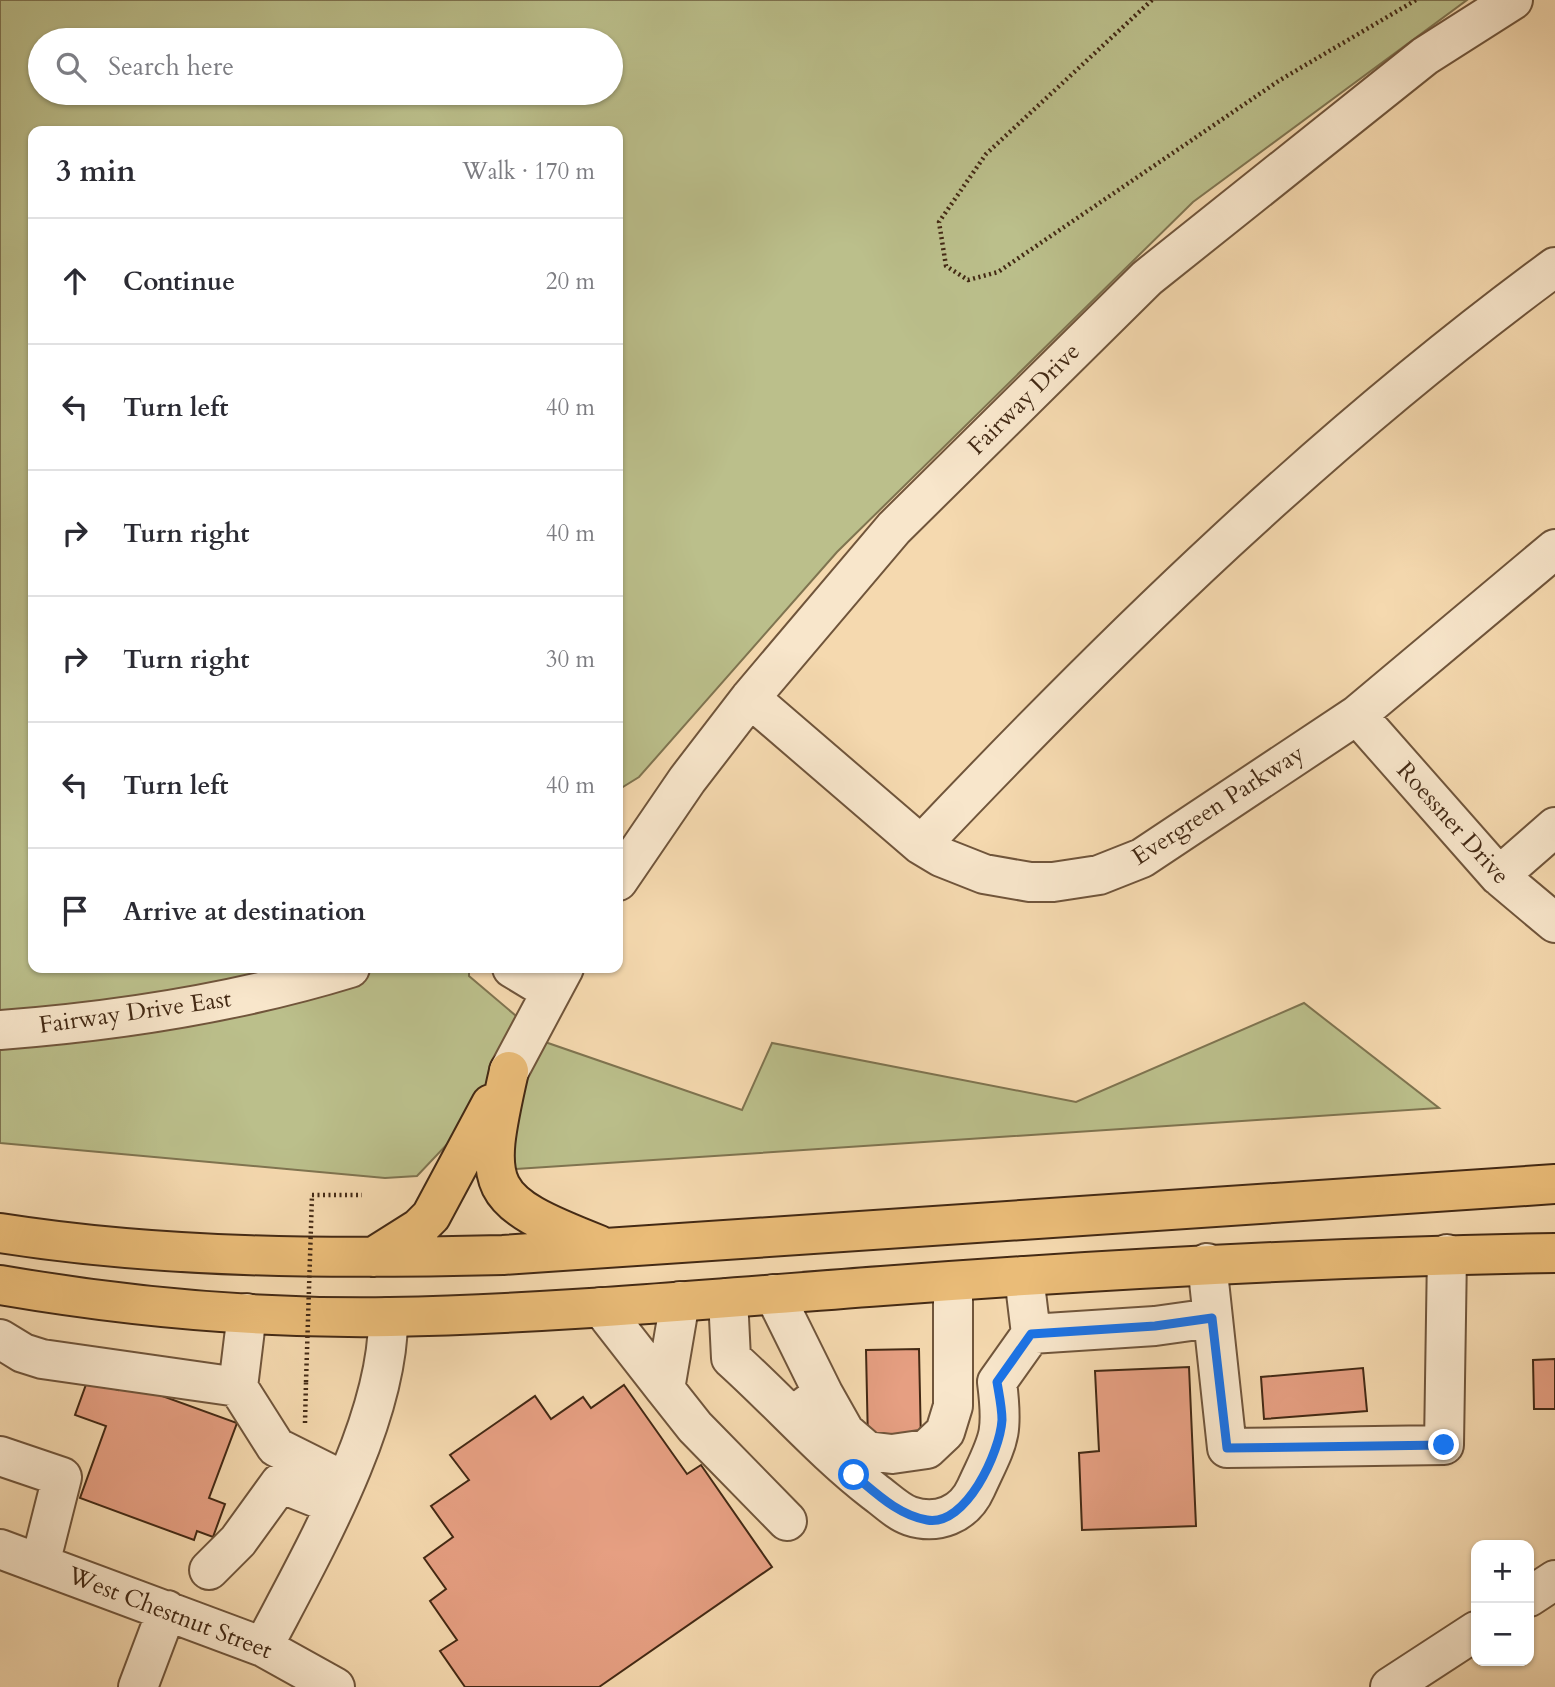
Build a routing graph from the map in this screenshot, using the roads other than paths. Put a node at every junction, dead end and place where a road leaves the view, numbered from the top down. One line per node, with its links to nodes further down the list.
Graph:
1 (1513, 0): 4 (street, Fairway Drive)
2 (1555, 267): 9 (street)
3 (1555, 549): 5 (street, Evergreen Parkway)
4 (750, 698): 6 (street, Fairway Drive); 9 (street, Evergreen Parkway)
5 (1357, 715): 9 (street, Evergreen Parkway); 11 (street, Roessner Drive)
6 (687, 780): 8 (street); 10 (street, Fairway Drive)
7 (1555, 827): 11 (street)
8 (623, 834)
9 (921, 845)
10 (623, 874)
11 (1499, 876): 12 (street, Roessner Drive)
12 (1555, 923)
13 (329, 973): 16 (street, Fairway Drive East)
14 (532, 973): 15 (street)
15 (557, 979): 17 (street)
16 (0, 1030)
17 (509, 1072): 20 (highway); 23 (highway)
18 (1555, 1184): 20 (highway)
19 (0, 1233): 23 (highway)
20 (611, 1249): 23 (highway)
21 (1555, 1253): 22 (highway)
22 (1447, 1254): 24 (highway); 34 (street)
23 (373, 1256)
24 (1207, 1263): 25 (highway); 34 (street)
25 (1024, 1276): 26 (highway); 35 (street)
26 (953, 1281): 28 (highway); 39 (street)
27 (0, 1285): 32 (highway)
28 (774, 1294): 29 (highway); 39 (street)
29 (728, 1298): 30 (highway); 40 (street)
30 (680, 1301): 31 (highway); 38 (street)
31 (601, 1307): 33 (highway); 38 (street)
32 (247, 1313): 33 (highway); 37 (street)
33 (388, 1317): 42 (street)
34 (1212, 1318): 35 (street)
35 (1031, 1334): 40 (street)
36 (0, 1339): 37 (street)
37 (239, 1387): 42 (street)
38 (665, 1389): 43 (street)
39 (823, 1393): 40 (street)
40 (792, 1417)
41 (0, 1456): 45 (street)
42 (339, 1493): 46 (street); 51 (street)
43 (787, 1521)
44 (0, 1549): 45 (street, West Chestnut Street)
45 (40, 1564): 49 (street, West Chestnut Street)
46 (209, 1570)
47 (1555, 1580): 48 (street)
48 (1534, 1594)
49 (167, 1610): 51 (street, West Chestnut Street); 53 (street)
50 (1471, 1634): 54 (street)
51 (263, 1647): 52 (street, West Chestnut Street)
52 (331, 1686)
53 (138, 1687)
54 (1390, 1687)

